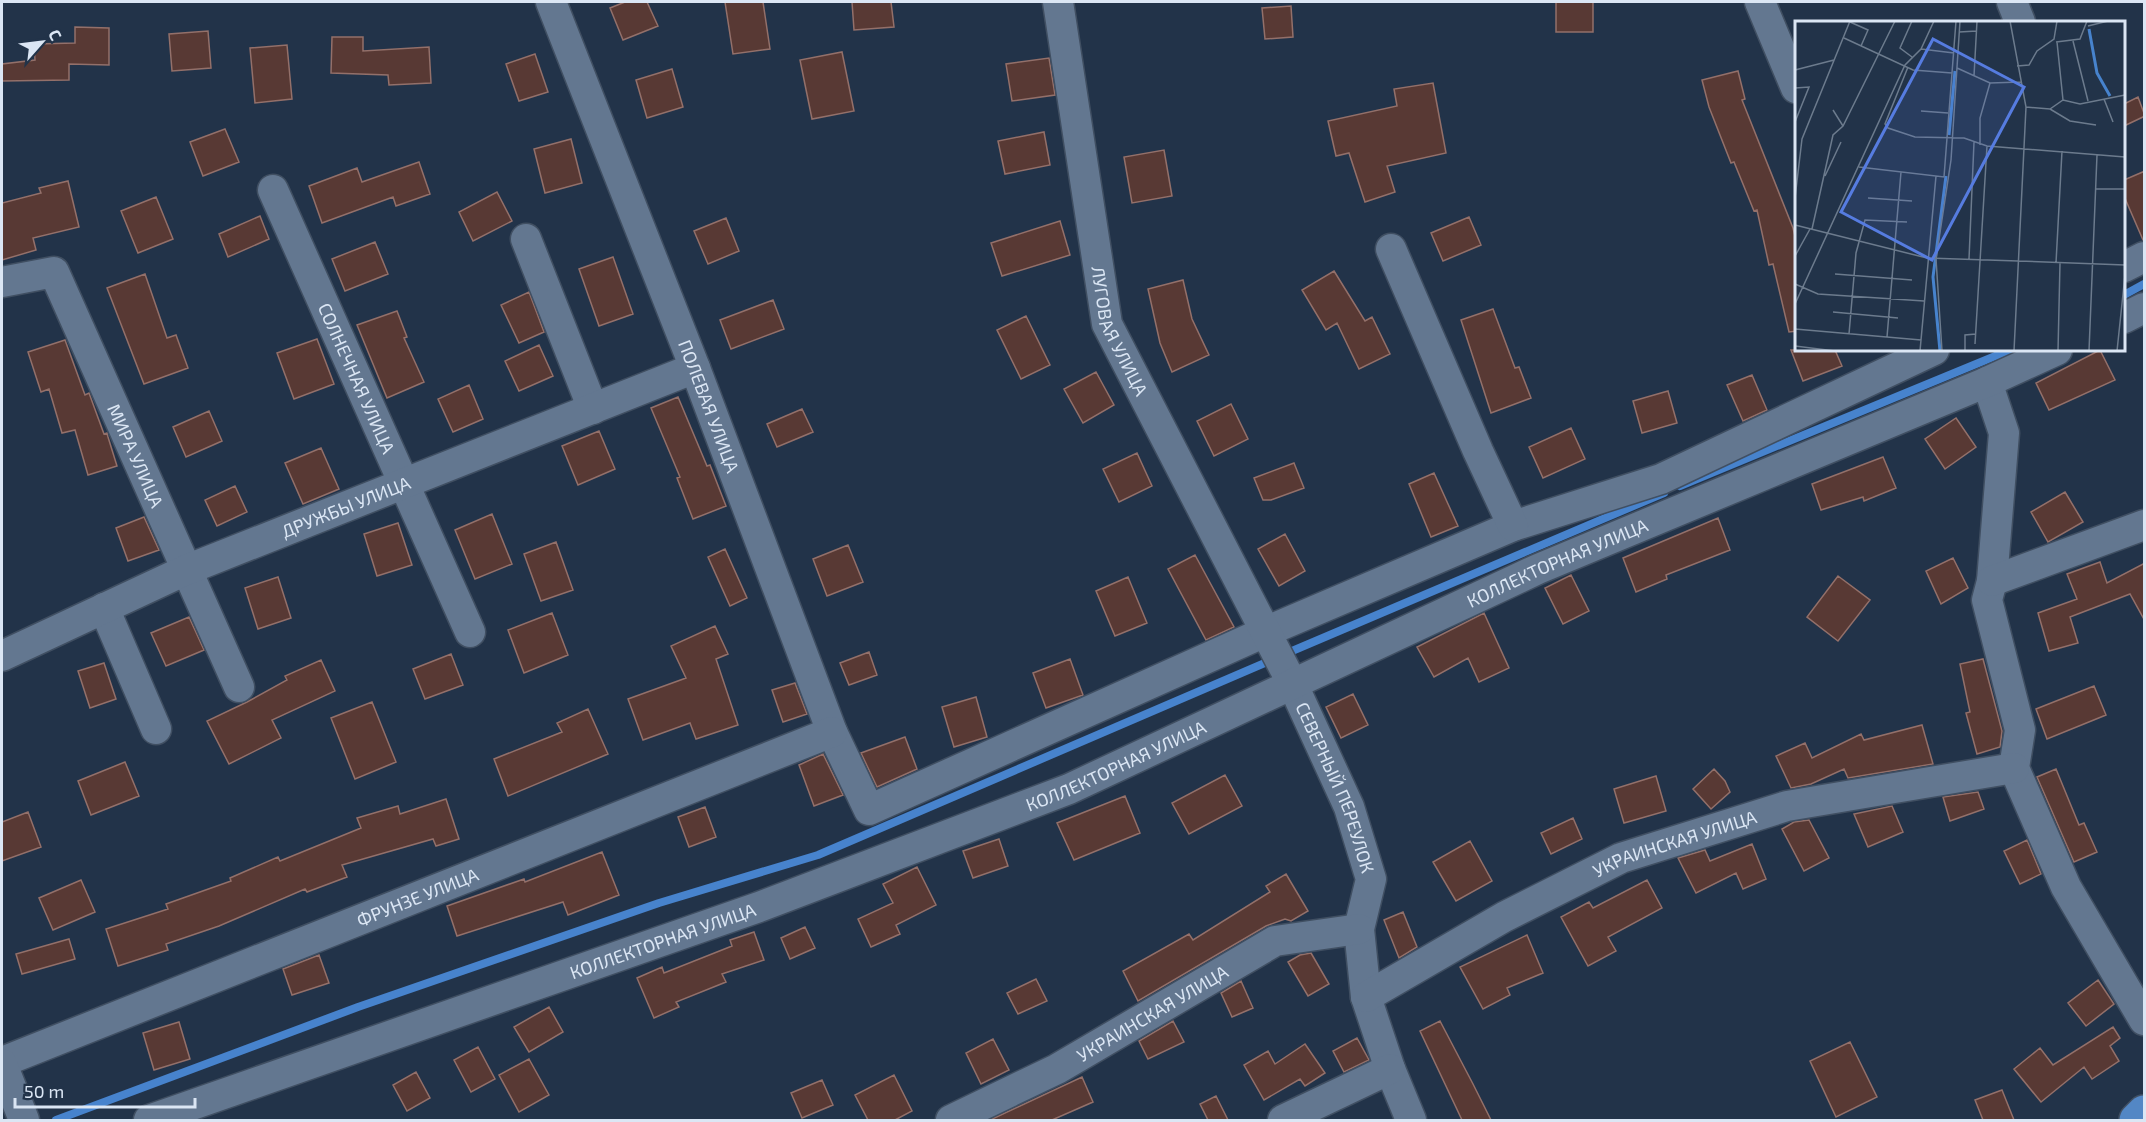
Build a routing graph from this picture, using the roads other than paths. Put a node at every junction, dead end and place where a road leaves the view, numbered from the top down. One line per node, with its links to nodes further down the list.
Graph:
1 (551, 2): 17 (street, ПОЛЕВАЯ УЛИЦА)
2 (1058, 2): 27 (street, ЛУГОВАЯ УЛИЦА)
3 (1760, 2): 6 (street)
4 (2012, 2): 5 (street)
5 (2020, 21)
6 (1795, 83)
7 (273, 190): 20 (street, СОЛНЕЧНАЯ УЛИЦА)
8 (526, 239): 19 (street)
9 (1391, 249): 22 (street)
10 (2145, 257): 11 (street)
11 (2125, 267)
12 (2, 282): 23 (street, МИРА УЛИЦА)
13 (2145, 308): 14 (street)
14 (2125, 318)
15 (2055, 351): 18 (street, КОЛЛЕКТОРНАЯ УЛИЦА)
16 (1918, 353): 22 (street)
17 (695, 368): 19 (street, ДРУЖБЫ УЛИЦА); 32 (street, ПОЛЕВАЯ УЛИЦА)
18 (1987, 382): 24 (street); 29 (street, КОЛЛЕКТОРНАЯ УЛИЦА)
19 (592, 409): 20 (street, ДРУЖБЫ УЛИЦА)
20 (406, 483): 23 (street, ДРУЖБЫ УЛИЦА); 26 (street, СОЛНЕЧНАЯ УЛИЦА)
21 (2145, 525): 24 (street)
22 (1513, 526): 27 (street)
23 (186, 570): 25 (street, ДРУЖБЫ УЛИЦА); 30 (street, МИРА УЛИЦА)
24 (1992, 582): 33 (street)
25 (104, 608): 28 (street, ДРУЖБЫ УЛИЦА); 31 (street)
26 (470, 632)
27 (1265, 632): 29 (street, СЕВЕРНЫЙ ПЕРЕУЛОК); 32 (street, ПОЛЕВАЯ УЛИЦА)
28 (2, 656)
29 (1293, 685): 34 (street, СЕВЕРНЫЙ ПЕРЕУЛОК); 41 (street, КОЛЛЕКТОРНАЯ УЛИЦА)
30 (239, 687)
31 (156, 729)
32 (832, 732): 37 (street, ФРУНЗЕ УЛИЦА)
33 (2014, 768): 35 (street, УКРАИНСКАЯ УЛИЦА); 36 (street)
34 (1359, 929): 35 (street, СЕВЕРНЫЙ ПЕРЕУЛОК); 42 (street, УКРАИНСКАЯ УЛИЦА)
35 (1366, 997): 38 (street, СЕВЕРНЫЙ ПЕРЕУЛОК)
36 (2145, 1020)
37 (2, 1063): 40 (street)
38 (1390, 1069): 43 (street); 44 (street, СЕВЕРНЫЙ ПЕРЕУЛОК)
39 (2145, 1112): 45 (main road)
40 (24, 1120)
41 (149, 1120)
42 (951, 1120)
43 (1283, 1120)
44 (1411, 1120)
45 (2136, 1120)

